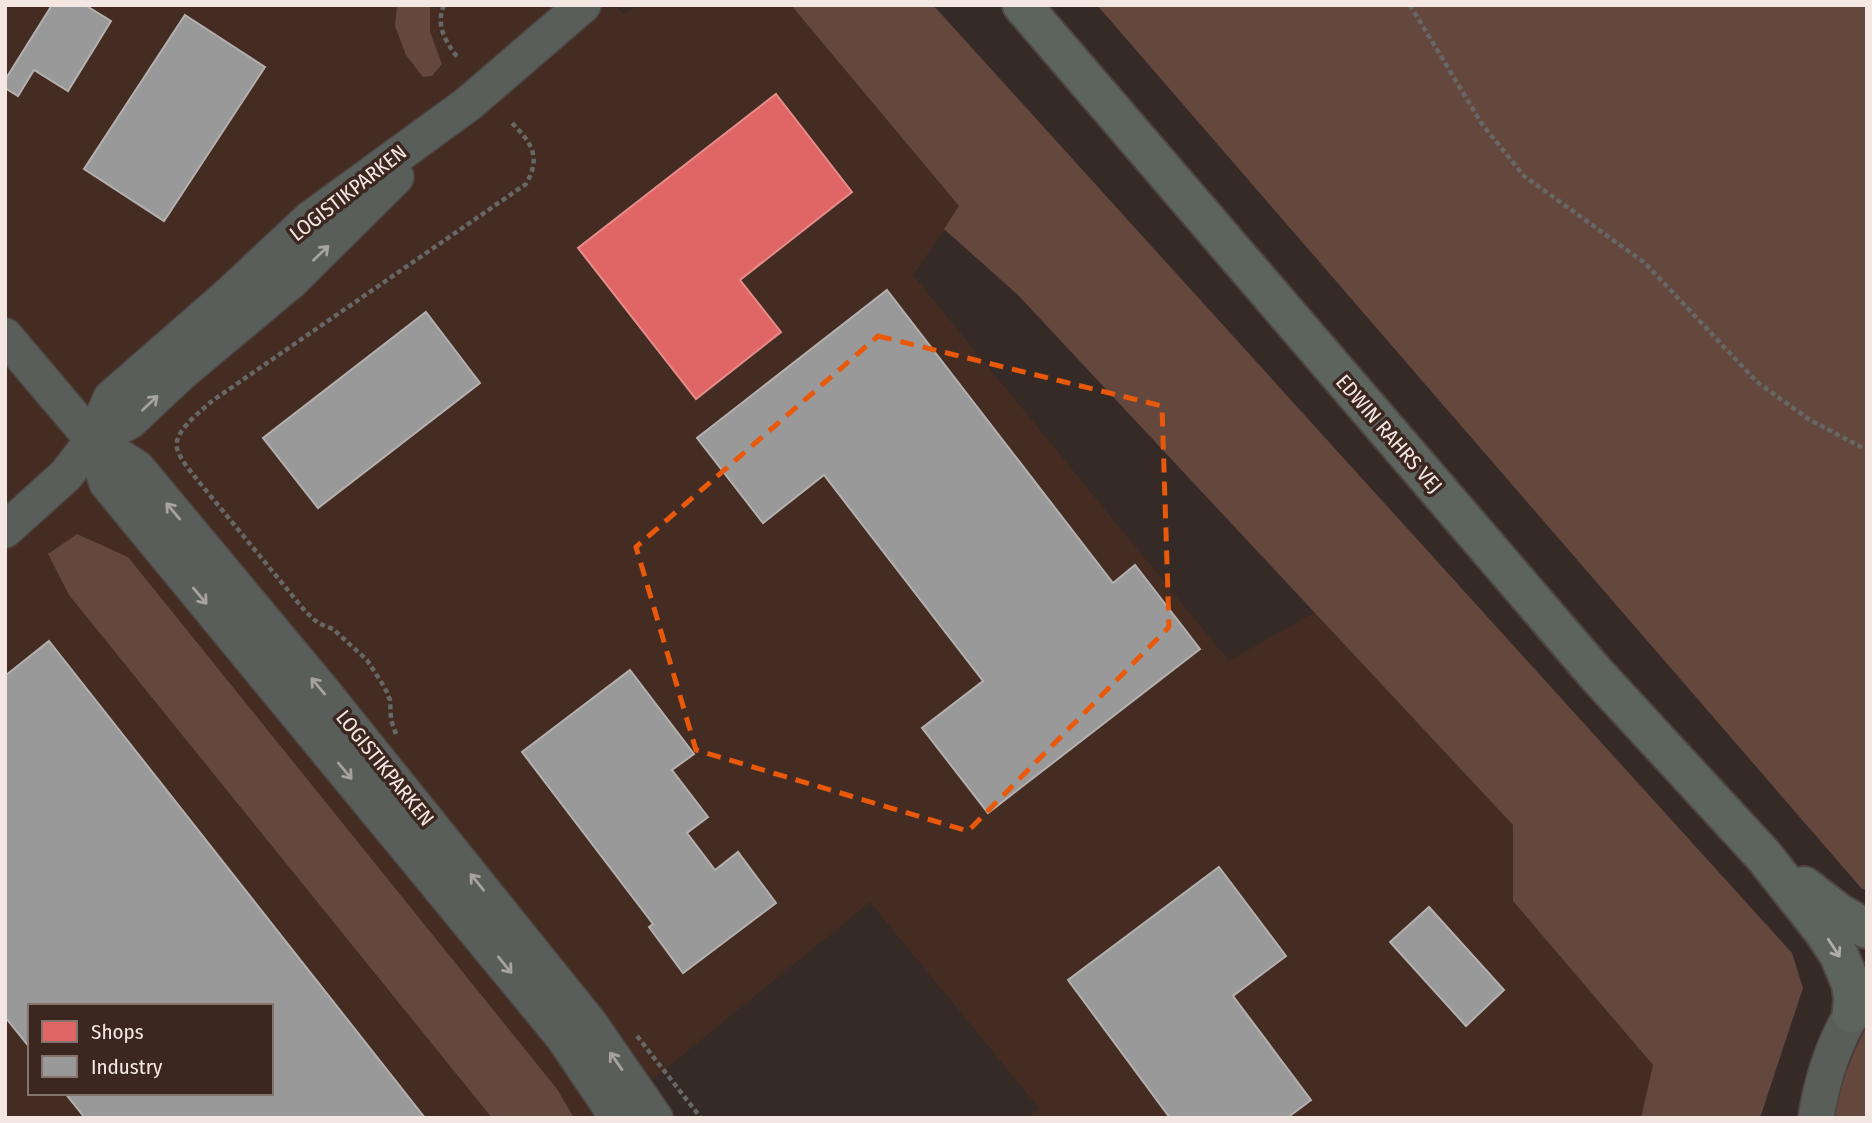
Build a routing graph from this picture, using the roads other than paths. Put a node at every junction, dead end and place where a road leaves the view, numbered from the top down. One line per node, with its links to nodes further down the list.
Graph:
1 (583, 5): 4 (street, LOGISTIKPARKEN)
2 (1022, 5): 6 (highway, EDWIN RAHRS VEJ)
3 (10, 353): 4 (street, LOGISTIKPARKEN)
4 (93, 440): 5 (street, LOGISTIKPARKEN); 9 (street, LOGISTIKPARKEN, one-way to 9); 10 (street, LOGISTIKPARKEN, one-way to 4)
5 (5, 530)
6 (1763, 855): 7 (highway); 8 (highway, one-way to 8)
7 (1867, 929)
8 (1859, 1002): 11 (street)
9 (618, 1118)
10 (654, 1118)
11 (1816, 1118)

